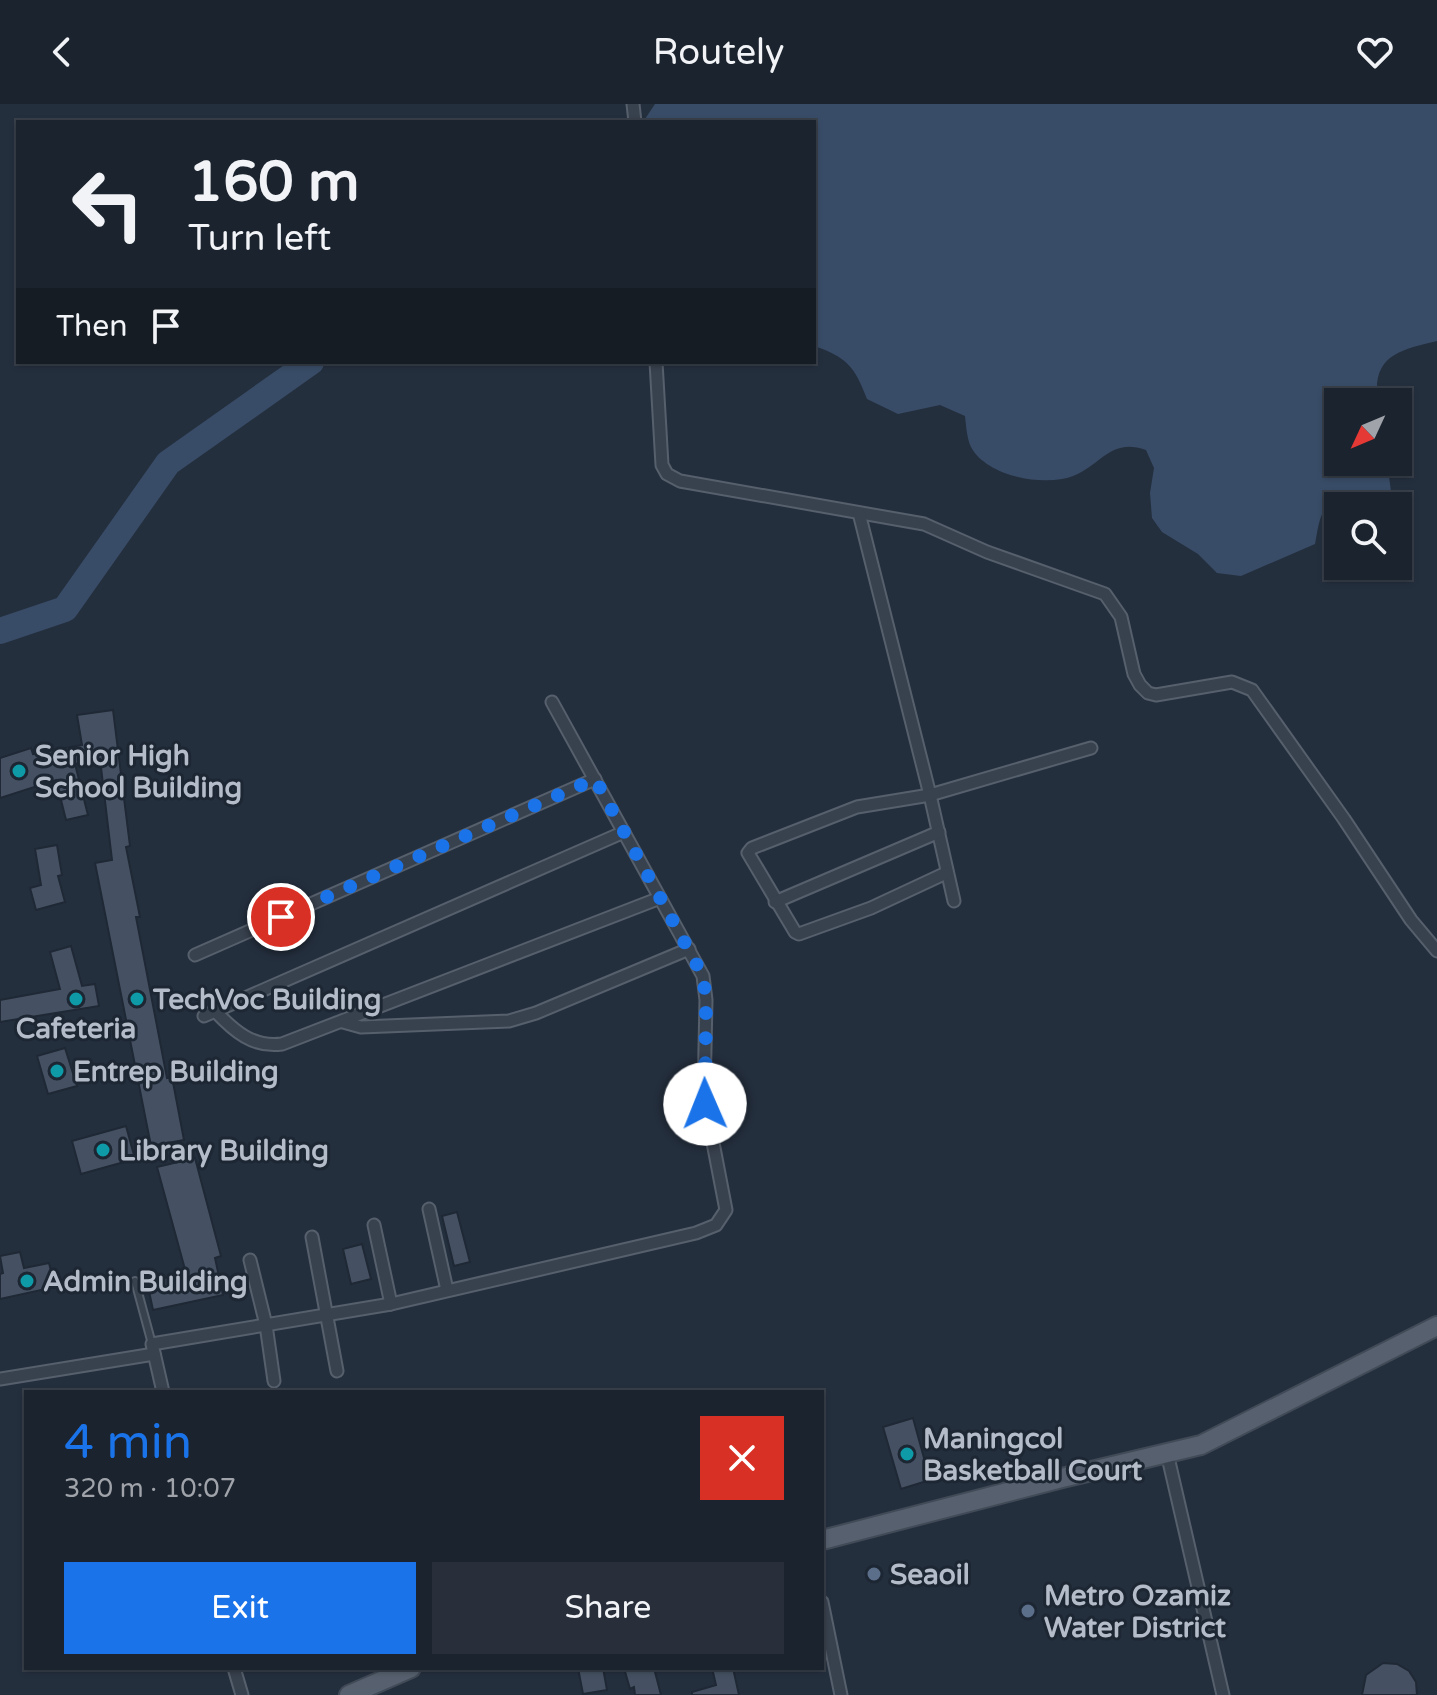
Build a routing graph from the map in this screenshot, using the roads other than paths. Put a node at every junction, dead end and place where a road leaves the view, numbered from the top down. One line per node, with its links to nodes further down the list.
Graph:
1 (656, 364): 2 (street)
2 (859, 513): 6 (street); 14 (street)
3 (552, 702): 5 (street)
4 (1091, 748): 6 (street)
5 (595, 779): 7 (street); 15 (street)
6 (930, 795): 8 (street); 12 (street)
7 (624, 832): 10 (street); 16 (street)
8 (939, 832): 9 (street); 12 (street)
9 (946, 873): 11 (street); 12 (street)
10 (660, 898): 13 (street); 16 (street)
11 (954, 901)
12 (775, 902)
13 (689, 949): 16 (street); 22 (street)
14 (1437, 951)
15 (195, 955)
16 (343, 1022)
17 (429, 1209): 22 (street)
18 (374, 1225): 23 (street)
19 (312, 1237): 24 (street)
20 (250, 1260): 25 (street)
21 (135, 1281): 27 (lane)
22 (447, 1290): 23 (street)
23 (391, 1304): 24 (street)
24 (326, 1316): 25 (street); 28 (street)
25 (266, 1325): 27 (street); 30 (street)
26 (1437, 1326): 32 (main road)
27 (153, 1349): 29 (street); 31 (street)
28 (337, 1371)
29 (0, 1379)
30 (274, 1381)
31 (163, 1390)
32 (1167, 1453): 33 (main road); 40 (street)
33 (824, 1539)
34 (824, 1612): 39 (street)
35 (235, 1670): 37 (street)
36 (406, 1670): 38 (main road)
37 (242, 1695)
38 (349, 1695)
39 (841, 1695)
40 (1223, 1695)

